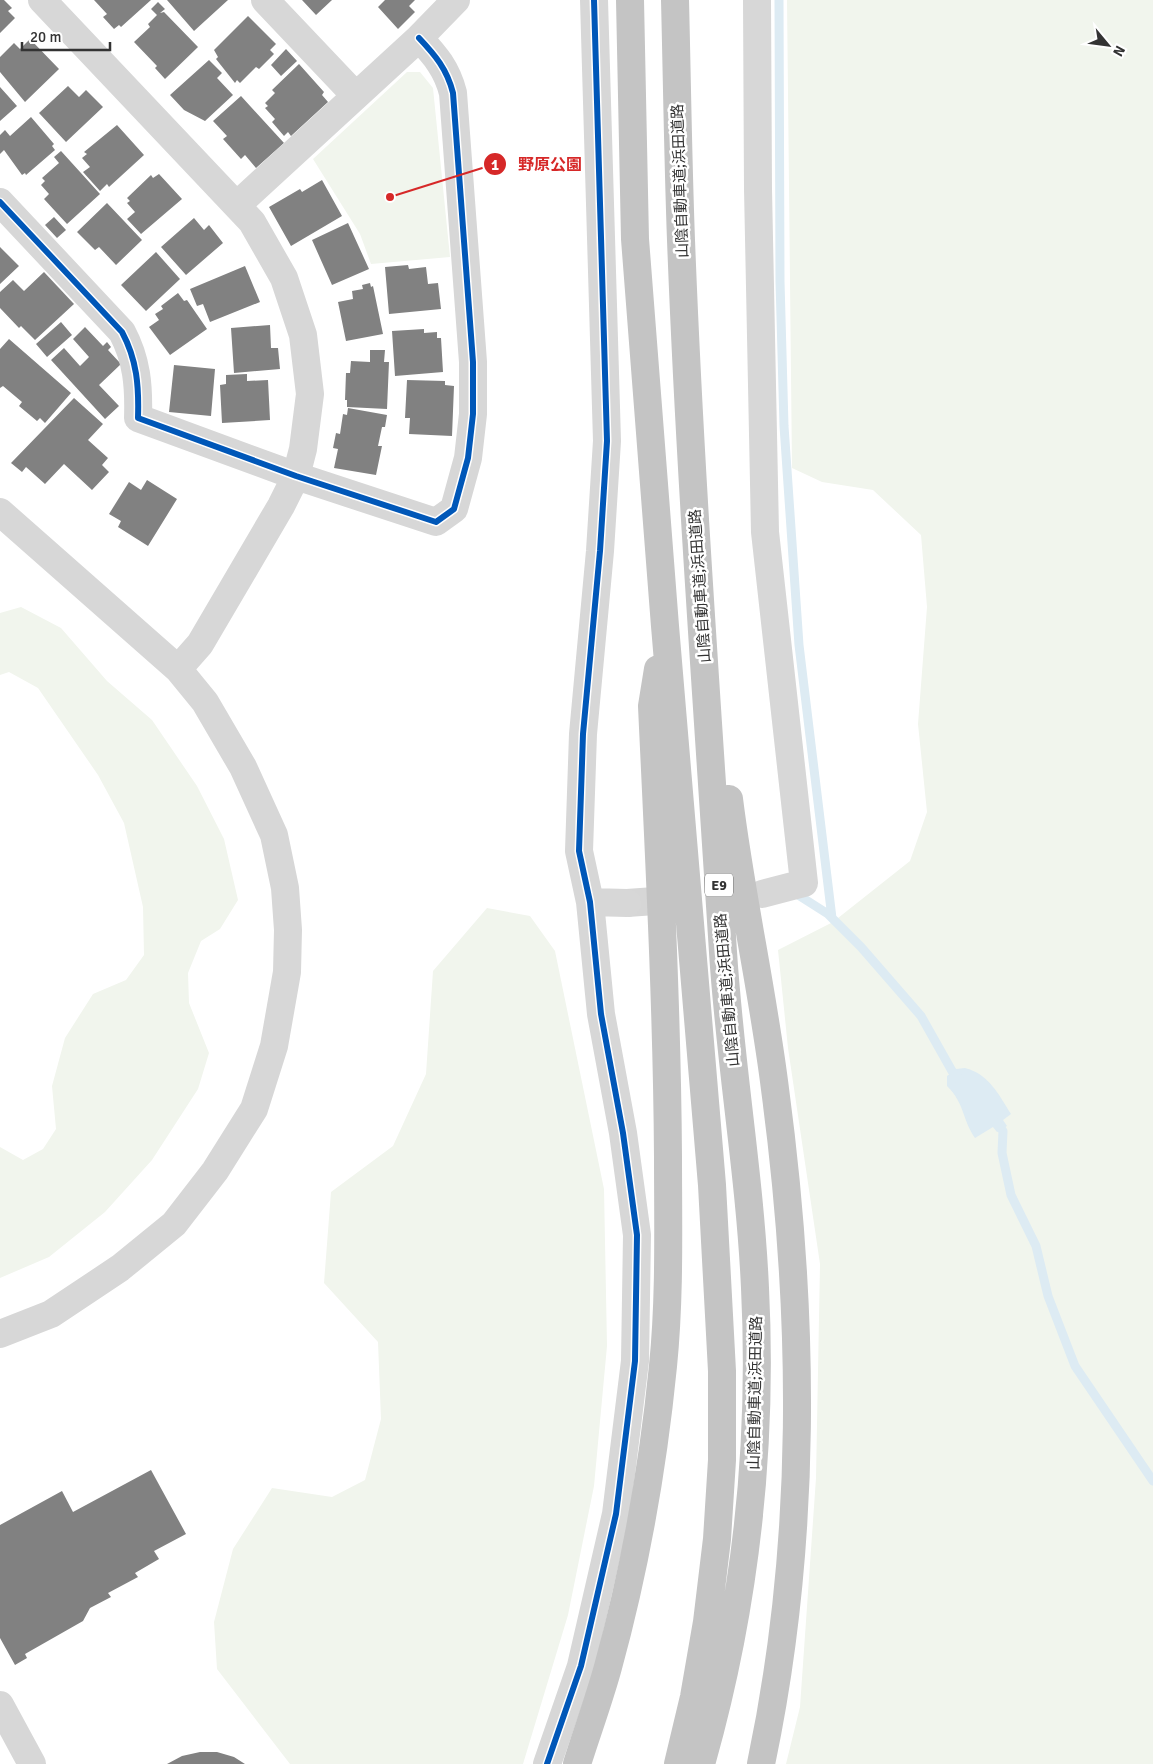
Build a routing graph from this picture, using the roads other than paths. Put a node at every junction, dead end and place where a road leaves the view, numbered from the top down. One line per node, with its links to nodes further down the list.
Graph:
1 (42, 0): 11 (street)
2 (265, 0): 9 (street)
3 (456, 0): 8 (street)
4 (594, 0): 18 (street)
5 (630, 0): 15 (highway, E9)
6 (675, 0): 13 (highway, 山陰自動車道;浜田道路 / E9)
7 (757, 0): 17 (street)
8 (419, 38): 9 (street); 12 (street)
9 (355, 95): 11 (street)
10 (0, 202): 12 (street)
11 (237, 205): 12 (street)
12 (296, 476): 16 (street)
13 (694, 498): 26 (highway, 山陰自動車道;浜田道路 / E9); 27 (highway)
14 (0, 512): 16 (street)
15 (665, 626): 24 (highway); 25 (highway, E9)
16 (178, 669): 20 (street)
17 (762, 894)
18 (590, 902): 19 (street); 23 (street)
19 (627, 903)
20 (0, 1334)
21 (0, 1705): 22 (street)
22 (32, 1764)
23 (547, 1764)
24 (577, 1764)
25 (678, 1764)
26 (701, 1764)
27 (761, 1764)

